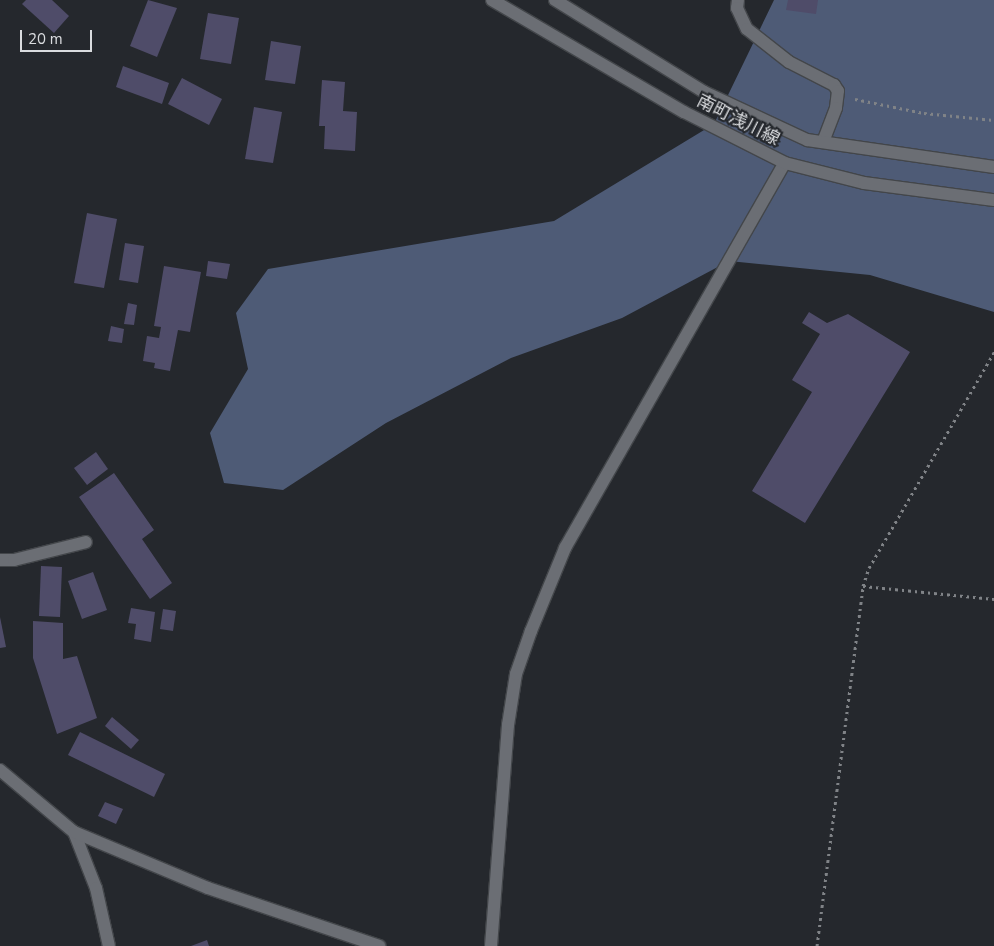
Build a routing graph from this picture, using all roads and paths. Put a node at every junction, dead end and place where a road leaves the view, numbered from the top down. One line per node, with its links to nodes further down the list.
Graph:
1 (492, 0): 7 (street, 南町浅川線)
2 (555, 0): 6 (street, 南町浅川線)
3 (738, 0): 4 (street)
4 (840, 96): 5 (path); 6 (street)
5 (994, 120)
6 (823, 142): 8 (street, 南町浅川線)
7 (785, 163): 9 (street, 南町浅川線); 19 (street)
8 (994, 167)
9 (994, 200)
10 (994, 352): 13 (path)
11 (86, 542): 12 (street)
12 (0, 560)
13 (863, 586): 14 (path); 20 (path)
14 (994, 599)
15 (0, 770): 16 (street)
16 (74, 832): 17 (street); 18 (street)
17 (109, 946)
18 (378, 946)
19 (492, 946)
20 (817, 946)

